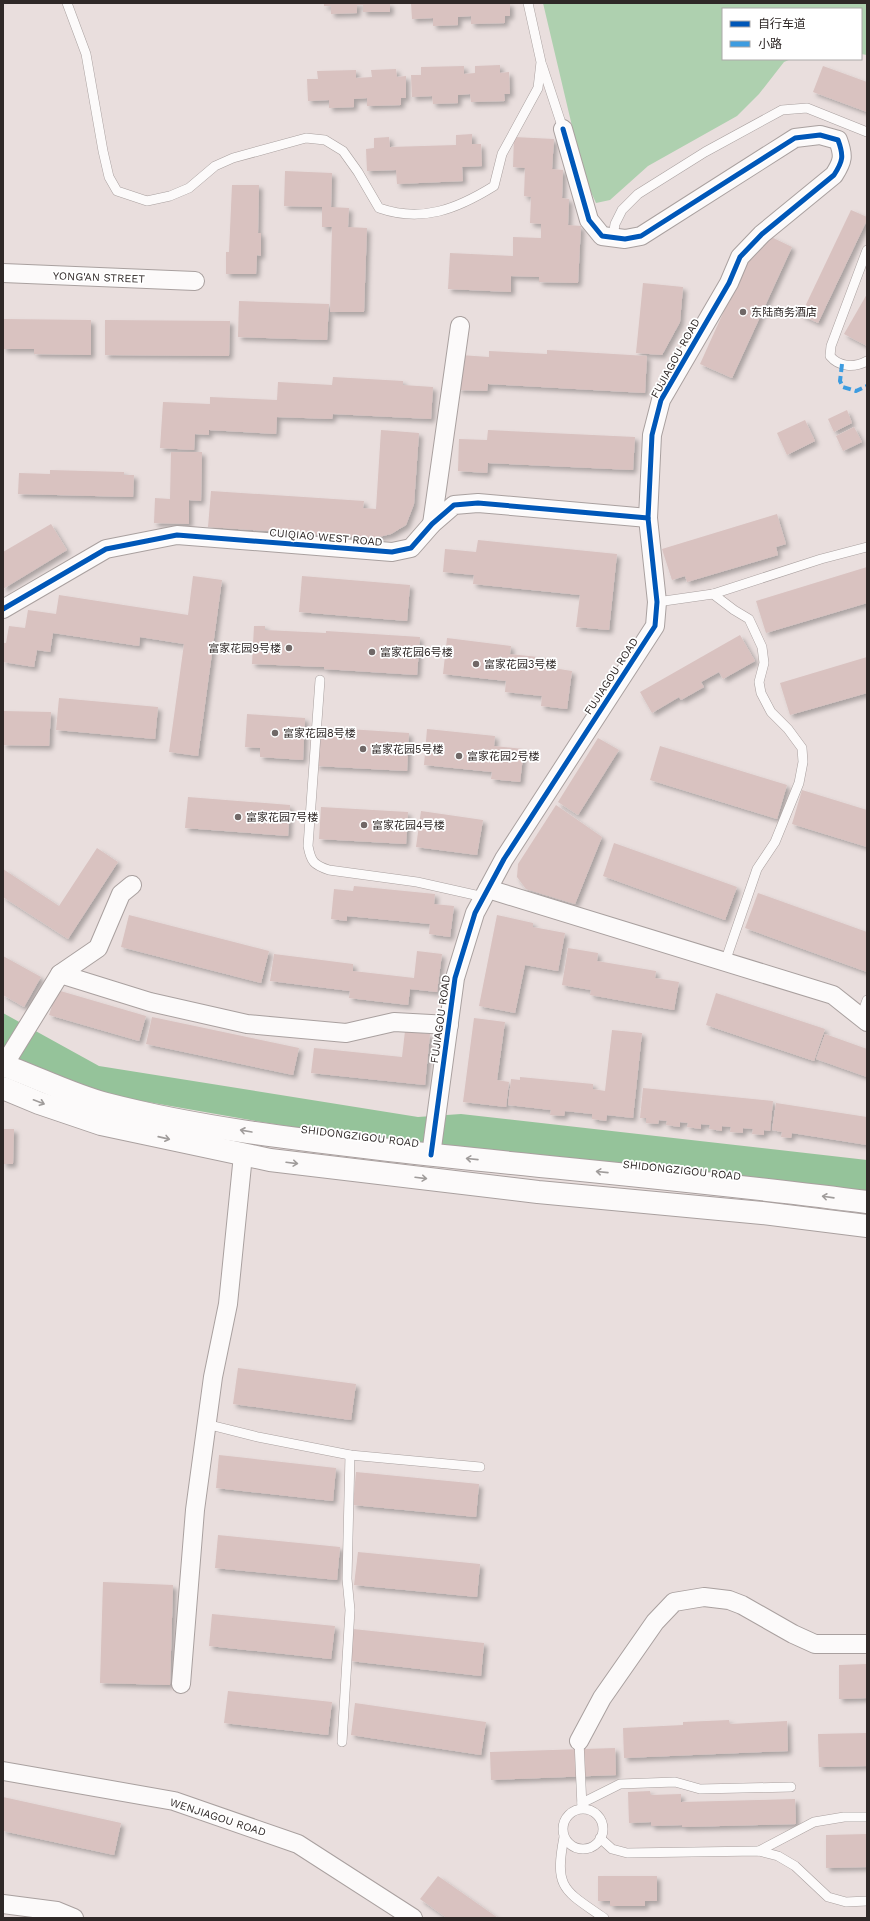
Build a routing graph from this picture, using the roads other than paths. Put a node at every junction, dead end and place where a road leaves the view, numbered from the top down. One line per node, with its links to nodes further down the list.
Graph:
1 (68, 3): 3 (lane)
2 (528, 3): 3 (lane)
3 (541, 62): 4 (lane)
4 (563, 129): 6 (street, FUJIAGOU ROAD)
5 (867, 132): 6 (lane)
6 (613, 237): 12 (street, FUJIAGOU ROAD)
7 (867, 250): 11 (lane)
8 (3, 273): 9 (street, YONG'AN STREET)
9 (195, 281)
10 (460, 326): 13 (street)
11 (867, 361)
12 (648, 518): 13 (street, CUIQIAO WEST ROAD); 16 (street, FUJIAGOU ROAD)
13 (432, 524): 17 (street, CUIQIAO WEST ROAD)
14 (867, 547): 15 (lane)
15 (713, 594): 16 (lane); 21 (lane)
16 (657, 602): 20 (street, FUJIAGOU ROAD)
17 (3, 610)
18 (320, 680): 20 (lane)
19 (132, 885): 22 (street)
20 (486, 893): 21 (street); 24 (street, FUJIAGOU ROAD)
21 (725, 962): 23 (street)
22 (60, 974): 24 (street); 25 (street)
23 (865, 1013)
24 (449, 1025): 27 (street, FUJIAGOU ROAD)
25 (5, 1063): 27 (main road, SHIDONGZIGOU ROAD, one-way to 25)
26 (3, 1088): 28 (main road, one-way to 28)
27 (432, 1152): 29 (main road, SHIDONGZIGOU ROAD, one-way to 27)
28 (243, 1155): 30 (main road, one-way to 30); 31 (street)
29 (867, 1202)
30 (867, 1226)
31 (206, 1424): 32 (lane); 35 (street)
32 (350, 1455): 33 (lane); 37 (lane)
33 (480, 1467)
34 (867, 1644): 36 (street)
35 (181, 1684)
36 (579, 1741): 40 (lane)
37 (342, 1742)
38 (3, 1771): 48 (street, WENJIAGOU ROAD)
39 (791, 1787): 40 (lane)
40 (582, 1806): 42 (lane); 43 (lane)
41 (867, 1817): 44 (lane)
42 (564, 1837): 43 (lane); 49 (lane)
43 (600, 1838): 44 (lane)
44 (759, 1851): 45 (lane)
45 (867, 1902)
46 (3, 1904): 47 (street)
47 (74, 1918)
48 (412, 1918)
49 (604, 1918)

